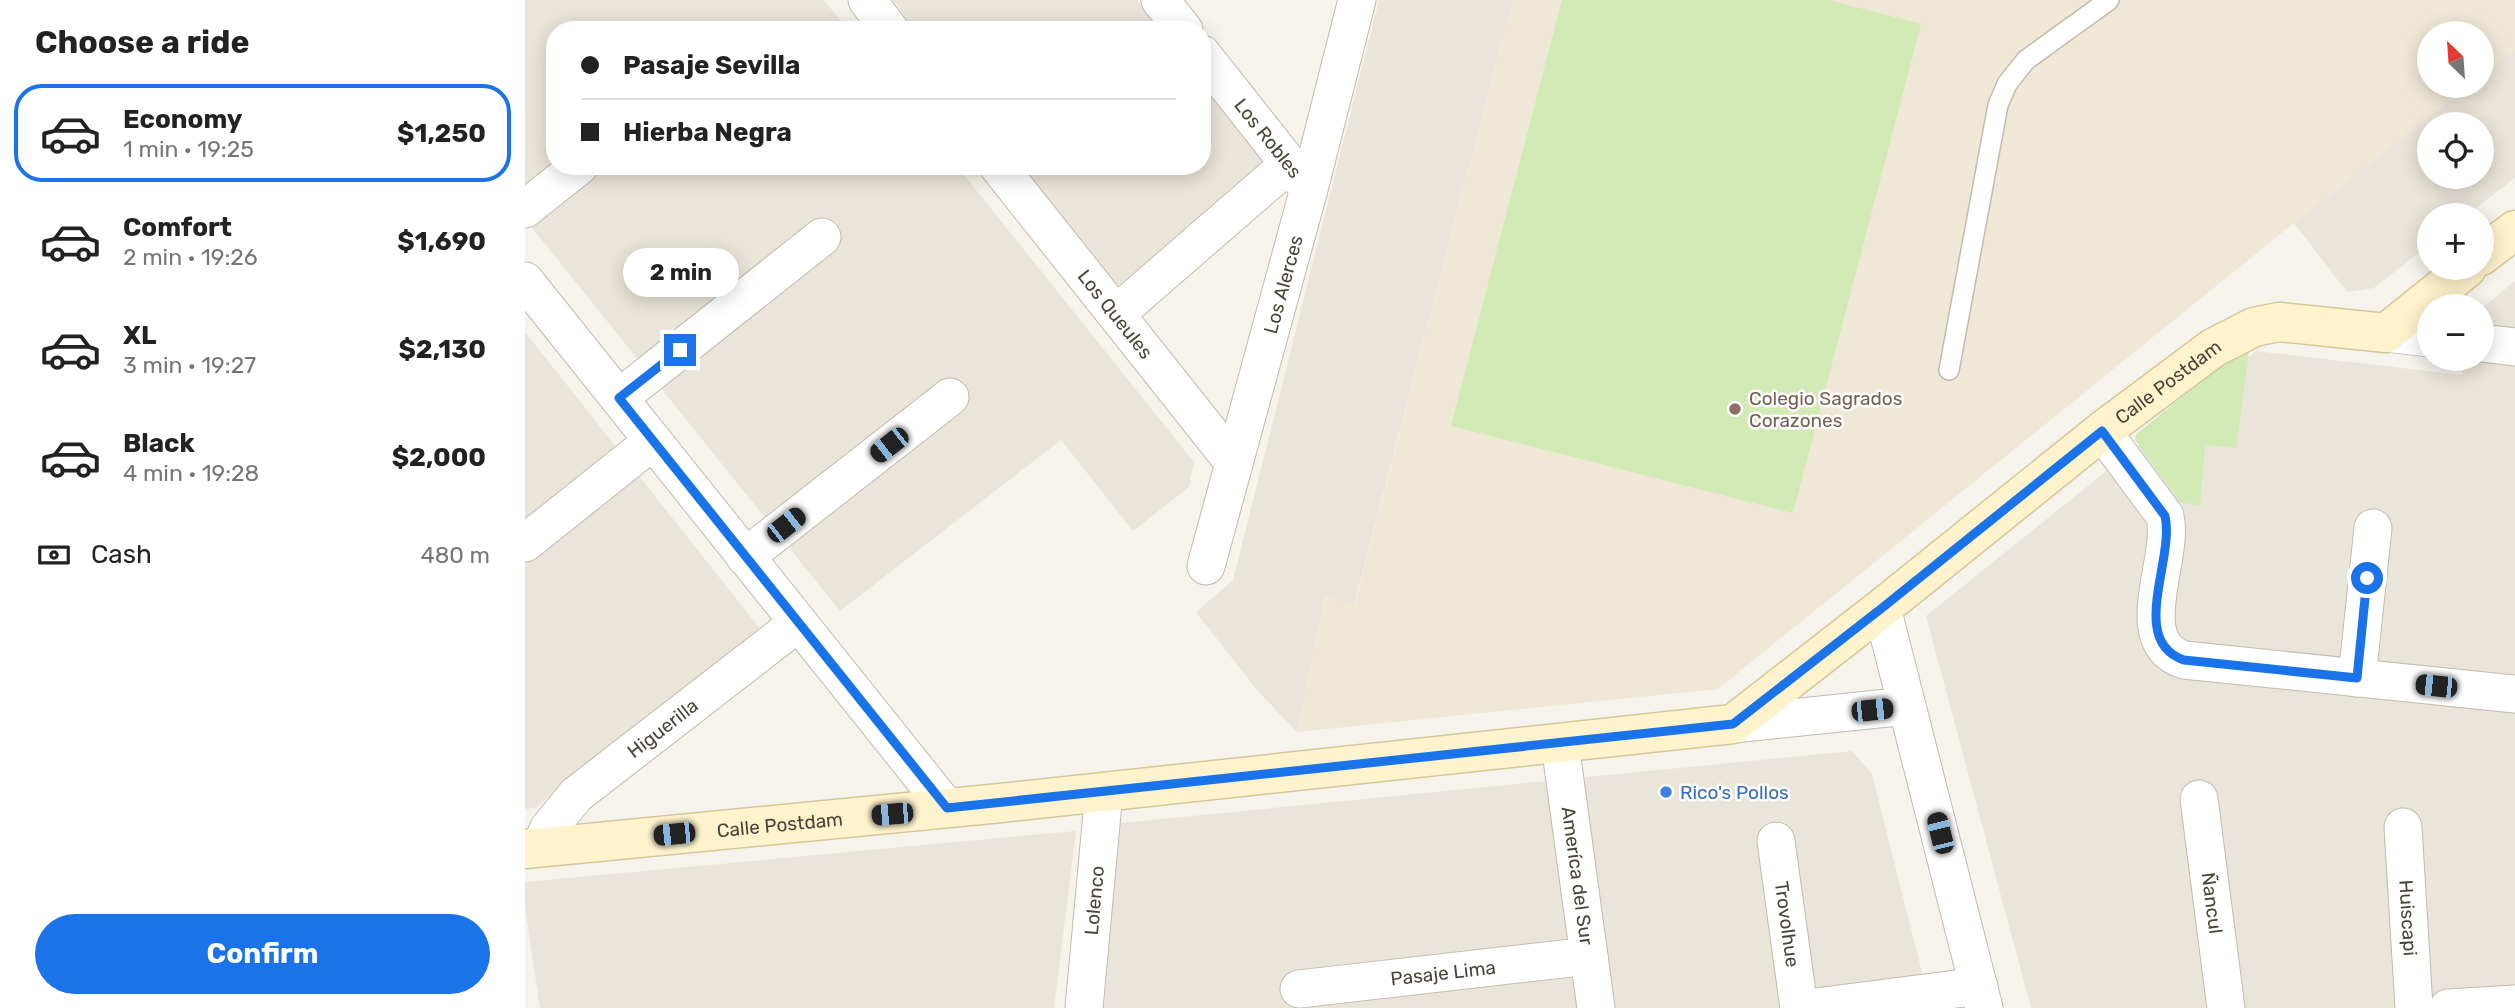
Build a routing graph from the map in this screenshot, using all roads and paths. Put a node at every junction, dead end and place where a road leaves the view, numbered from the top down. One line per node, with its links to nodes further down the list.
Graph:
1 (867, 0): 4 (street)
2 (1357, 0): 8 (street, Los Alerces)
3 (2109, 0): 20 (lane)
4 (883, 21)
5 (1211, 65): 8 (street, Los Robles)
6 (568, 175): 9 (street)
7 (1005, 175): 15 (street, Los Queules)
8 (1299, 177): 15 (street); 25 (street, Los Alerces)
9 (525, 209)
10 (2515, 230): 12 (street)
11 (822, 237): 22 (street)
12 (2494, 246)
13 (2452, 280): 16 (street)
14 (525, 281): 22 (street)
15 (1116, 314): 25 (street, Los Queules)
16 (2386, 333): 17 (street); 23 (street, Calle Postdam)
17 (2417, 337)
18 (2494, 345): 19 (street)
19 (2515, 347)
20 (1949, 370)
21 (950, 397): 28 (street)
22 (619, 398): 24 (street)
23 (2102, 431): 30 (street, Calle Postdam); 32 (street)
24 (653, 441): 27 (street); 28 (street)
25 (1234, 463): 29 (street, Los Alerces)
26 (2372, 528): 32 (street)
27 (525, 543)
28 (745, 557): 31 (street)
29 (1206, 566)
30 (1882, 608): 34 (street); 35 (street, Calle Postdam)
31 (798, 623): 39 (street); 42 (street, Higuerilla)
32 (2357, 678): 33 (street)
33 (2515, 694)
34 (1907, 706): 35 (street); 45 (street)
35 (1733, 724): 36 (street, Calle Postdam)
36 (1560, 744): 37 (street, Calle Postdam); 43 (street, Ameríca del Sur)
37 (1104, 792): 39 (street, Calle Postdam); 47 (street, Lolenco)
38 (2199, 799): 51 (street, Ñancul)
39 (947, 808): 42 (street, Calle Postdam)
40 (2403, 827): 52 (street, Huiscapi)
41 (1776, 841): 49 (street, Trovolhue)
42 (533, 848)
43 (1589, 956): 44 (street, Pasaje Lima); 48 (street, Ameríca del Sur)
44 (1299, 989)
45 (1982, 997): 50 (street)
46 (2515, 1004): 53 (street)
47 (1084, 1008)
48 (1596, 1008)
49 (1799, 1008)
50 (1808, 1008)
51 (2225, 1008)
52 (2414, 1008)
53 (2448, 1008)

